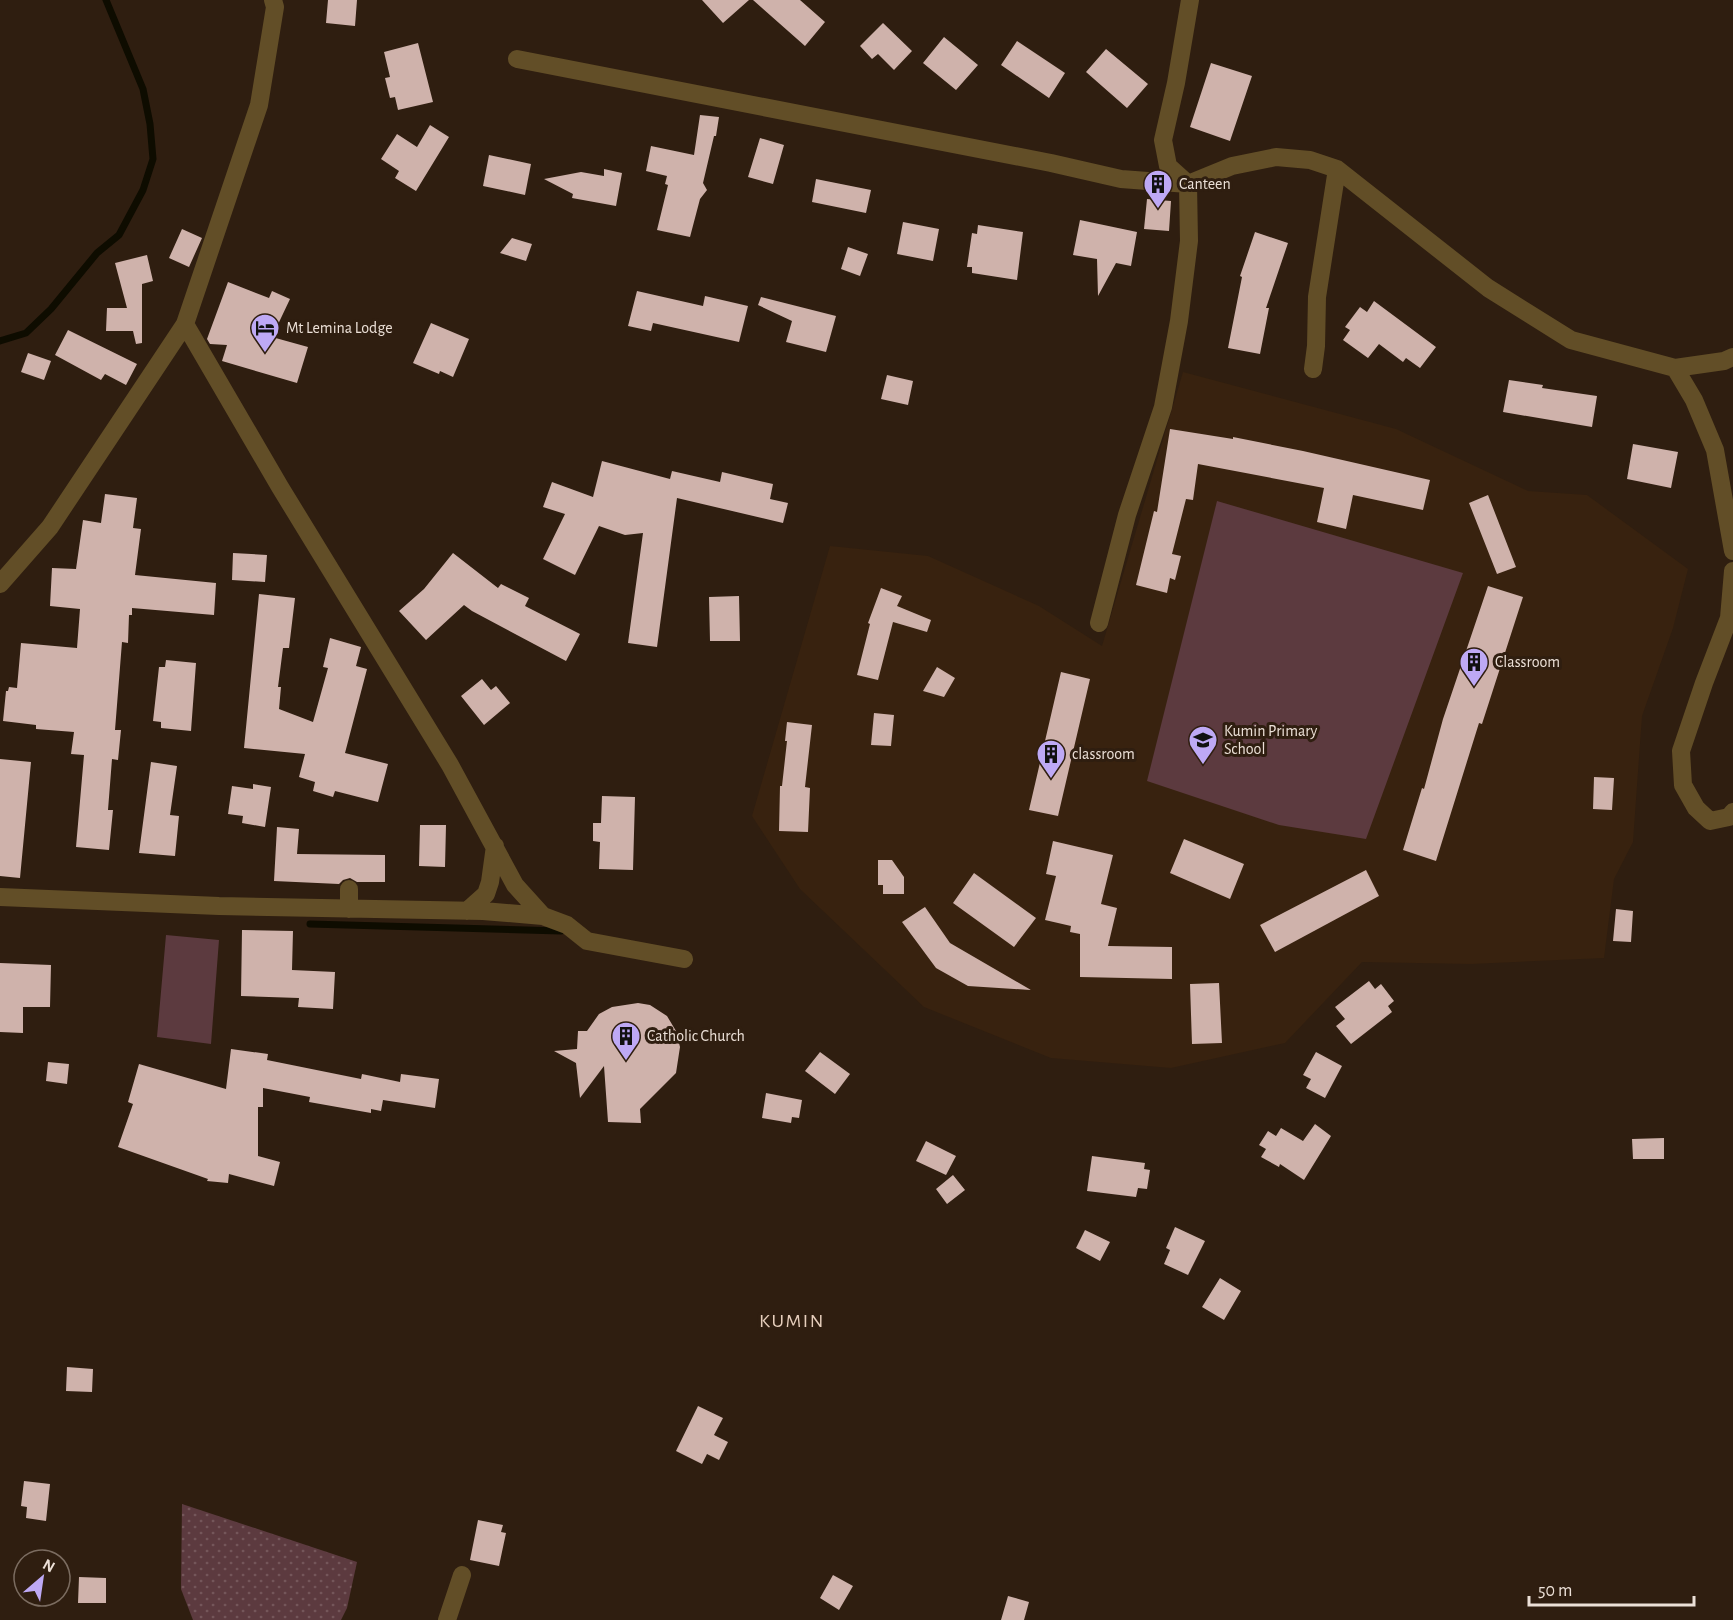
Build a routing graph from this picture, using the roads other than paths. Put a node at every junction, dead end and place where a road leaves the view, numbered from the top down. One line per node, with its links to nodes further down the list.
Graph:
1 (273, 0): 6 (street)
2 (1190, 0): 5 (street)
3 (517, 60): 5 (street)
4 (1337, 169): 5 (street); 8 (street); 9 (street)
5 (1188, 184): 14 (street)
6 (185, 324): 13 (street); 16 (street)
7 (1733, 357): 8 (street)
8 (1675, 368): 10 (street)
9 (1313, 369)
10 (1727, 486): 11 (street)
11 (1733, 551)
12 (1733, 571): 15 (street)
13 (0, 584)
14 (1099, 623)
15 (1733, 812)
16 (495, 846): 20 (street); 21 (street)
17 (349, 889): 19 (street)
18 (0, 897): 19 (street)
19 (349, 909): 20 (street)
20 (467, 911): 21 (street)
21 (543, 915): 22 (street)
22 (684, 959)
23 (462, 1575): 24 (street)
24 (447, 1620)

